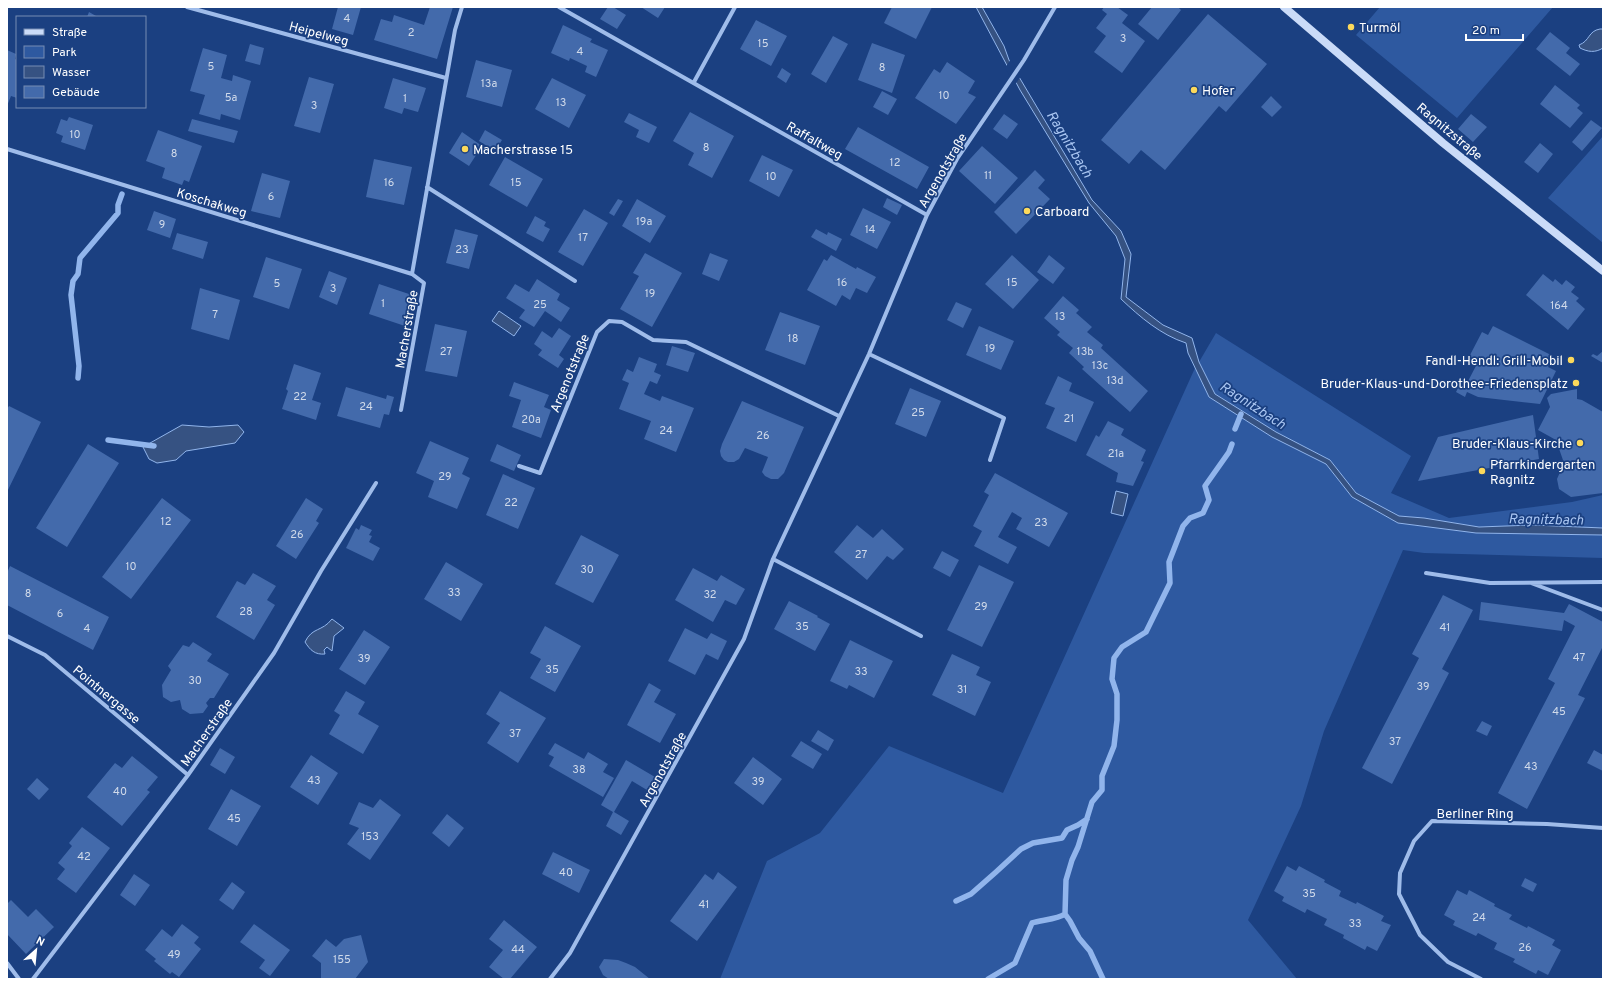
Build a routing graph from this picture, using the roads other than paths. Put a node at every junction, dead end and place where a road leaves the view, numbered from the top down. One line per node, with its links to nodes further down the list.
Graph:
1 (187, 7): 7 (street, Heipelweg)
2 (462, 7): 7 (street, Macherstraße)
3 (559, 7): 8 (street, Raffaltweg)
4 (735, 7): 8 (street)
5 (1055, 7): 11 (street, Argenotstraße)
6 (1284, 7): 12 (main road, Ragnitzstraße)
7 (446, 78): 10 (street, Macherstraße)
8 (694, 82): 11 (street, Raffaltweg)
9 (7, 149): 13 (street, Koschakweg)
10 (427, 187): 13 (street, Macherstraße); 14 (street)
11 (927, 214): 15 (street, Argenotstraße)
12 (1603, 271)
13 (412, 274): 16 (street, Macherstraße)
14 (575, 282)
15 (869, 354): 17 (street, Argenotstraße); 18 (street)
16 (401, 410)
17 (839, 416): 19 (street, Argenotstraße); 21 (street, Argenotstraße)
18 (990, 460)
19 (519, 466)
20 (376, 483): 28 (street, Macherstraße)
21 (773, 559): 27 (street); 33 (street, Argenotstraße)
22 (1426, 573): 23 (street)
23 (1529, 582): 24 (street); 25 (street)
24 (1603, 582)
25 (1603, 610)
26 (7, 636): 28 (street, Pointnergasse)
27 (921, 636)
28 (188, 775): 32 (street, Macherstraße)
29 (1603, 828): 34 (street, Berliner Ring)
30 (7, 963): 31 (street)
31 (20, 979)
32 (33, 979)
33 (550, 979)
34 (1481, 979)

